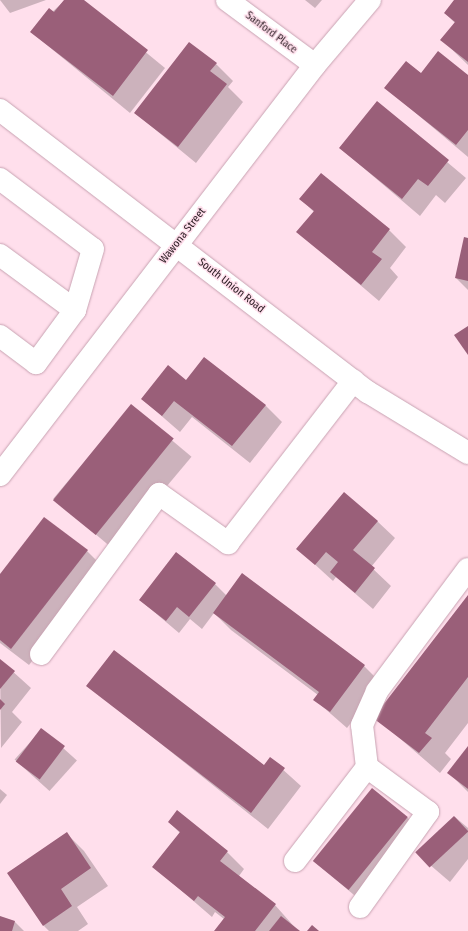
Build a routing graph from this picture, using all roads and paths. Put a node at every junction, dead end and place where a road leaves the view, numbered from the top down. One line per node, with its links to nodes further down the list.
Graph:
1 (227, 0): 3 (street, Sanford Place)
2 (370, 0): 3 (street, Wawona Street)
3 (315, 65): 6 (street, Wawona Street)
4 (0, 110): 6 (street, South Union Road)
5 (0, 179): 8 (street)
6 (176, 244): 10 (street, South Union Road); 12 (street, Wawona Street)
7 (0, 255): 8 (street)
8 (75, 310): 9 (street)
9 (0, 336)
10 (353, 381): 11 (street, South Union Road); 14 (street)
11 (468, 453)
12 (0, 475)
13 (468, 569): 15 (street)
14 (41, 654)
15 (367, 767): 16 (street); 17 (street)
16 (295, 861)
17 (360, 907)

